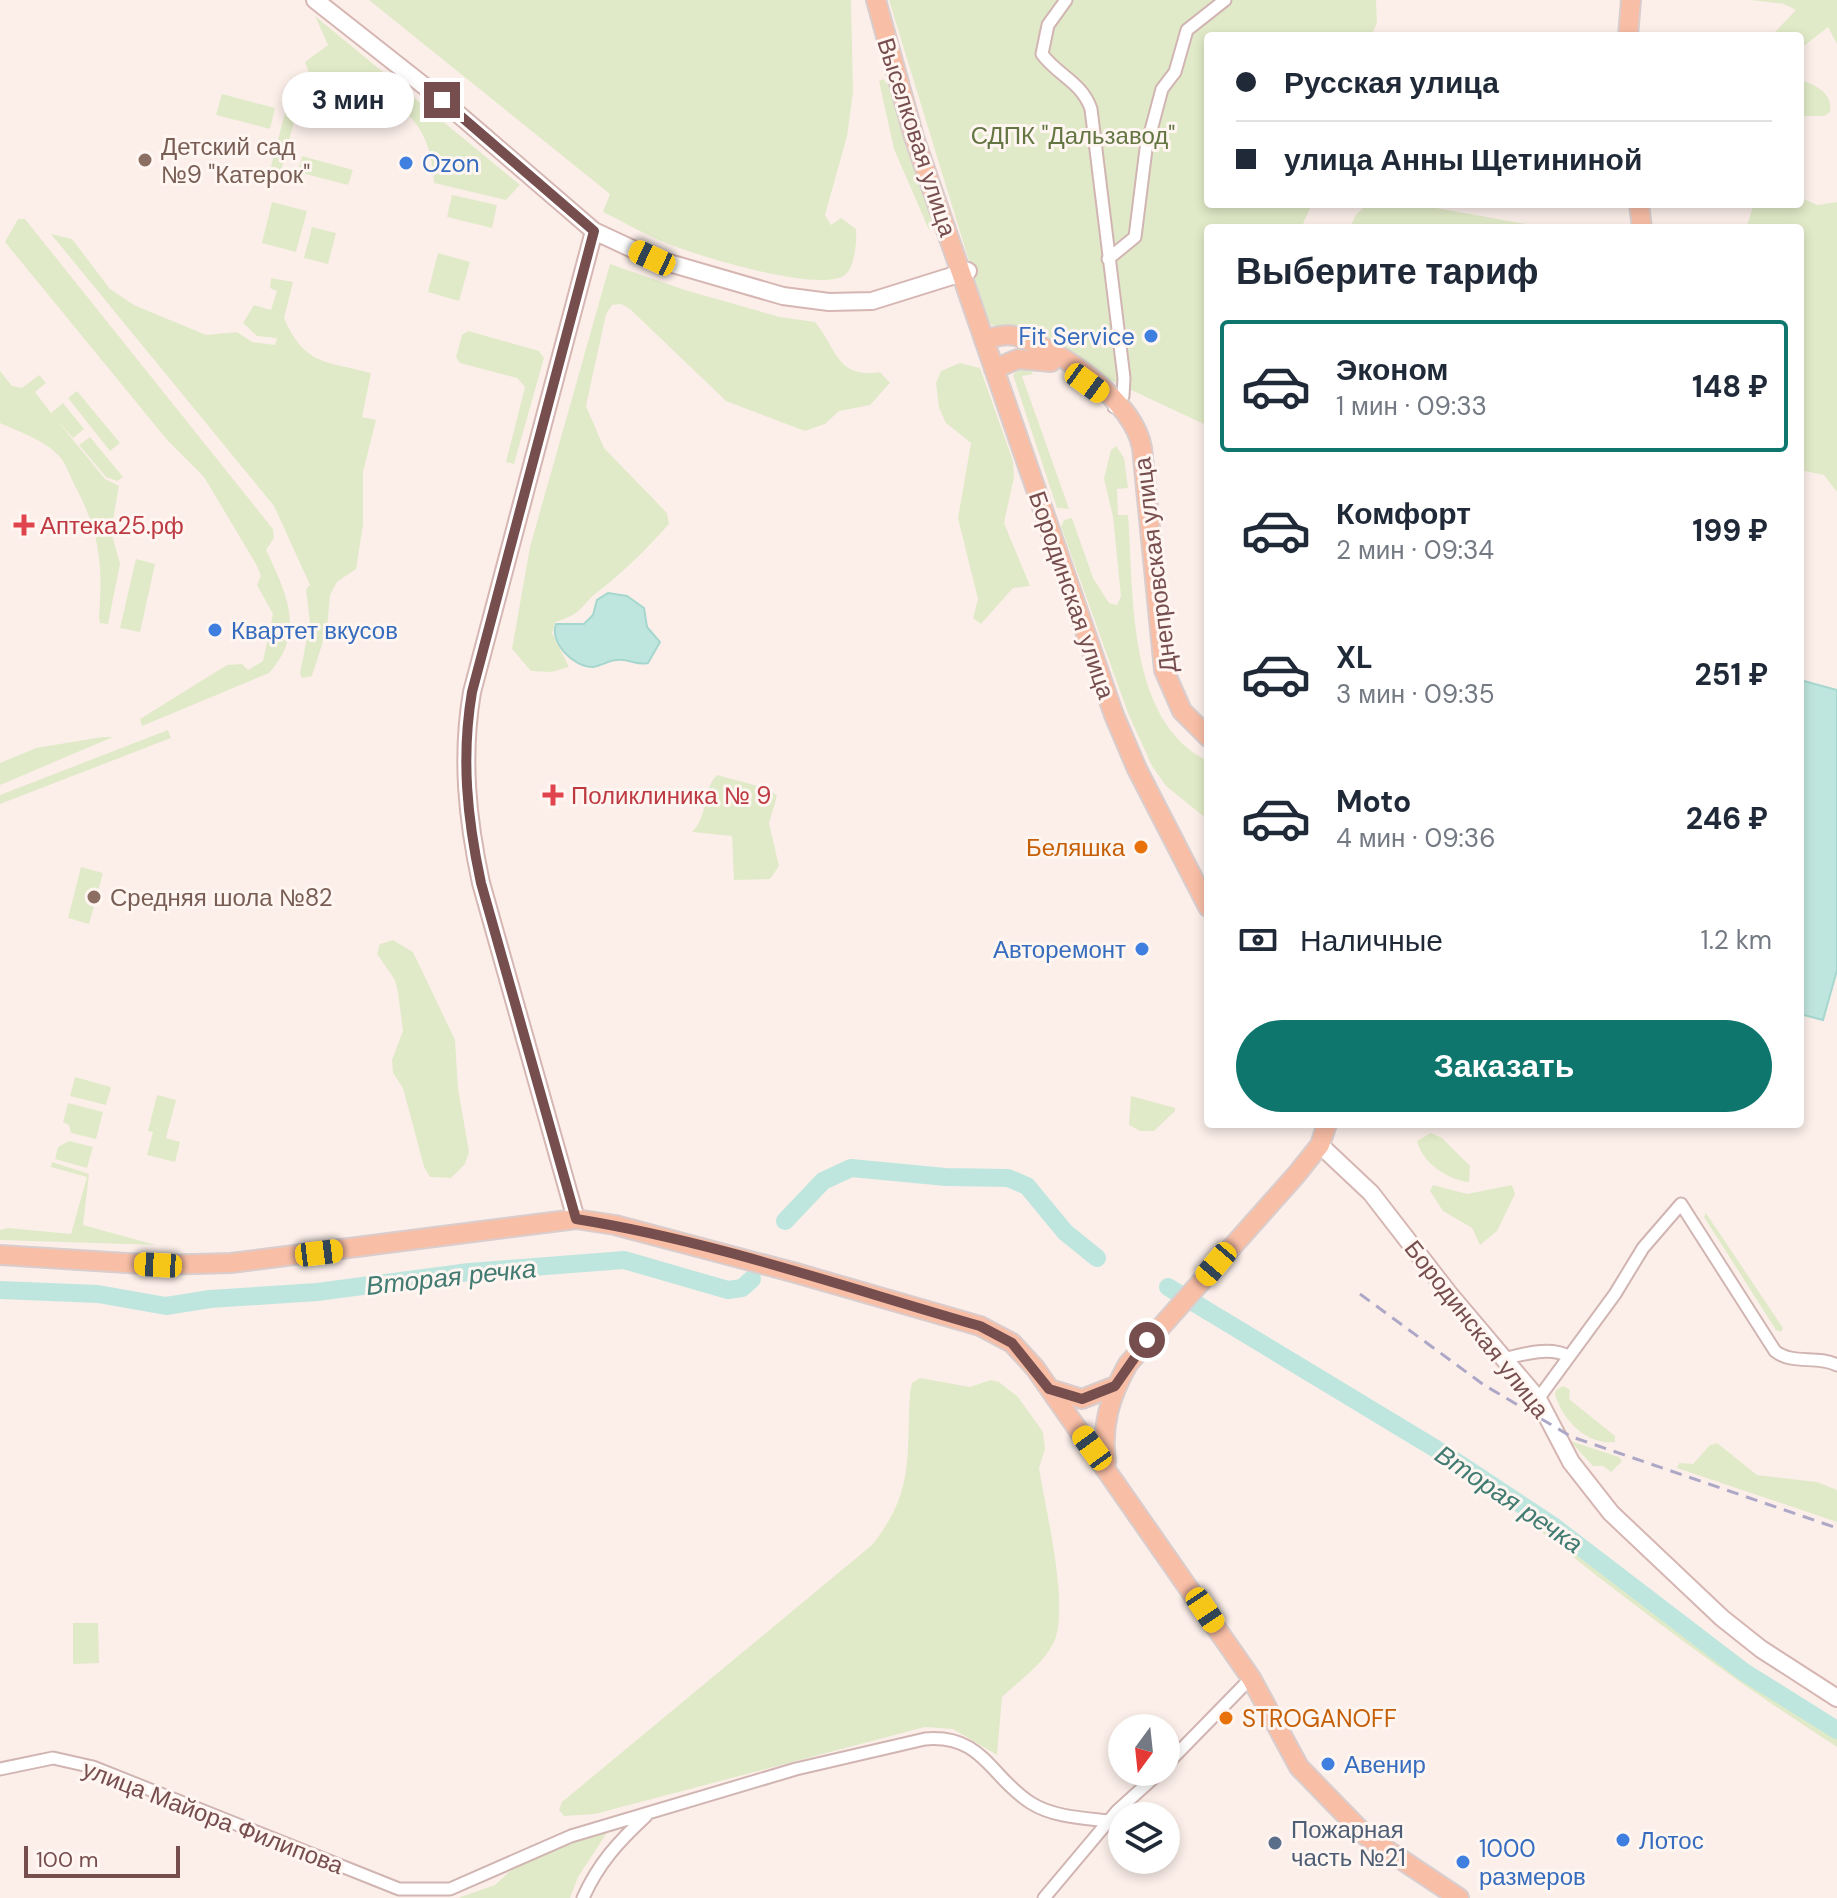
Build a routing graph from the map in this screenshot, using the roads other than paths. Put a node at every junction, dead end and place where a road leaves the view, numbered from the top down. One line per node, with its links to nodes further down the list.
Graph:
1 (315, 0): 8 (main road)
2 (876, 0): 10 (main road, Выселковая улица)
3 (884, 0): 10 (main road, Выселковая улица)
4 (1066, 0): 9 (street)
5 (1225, 0): 9 (street)
6 (1633, 0): 7 (main road)
7 (1631, 32)
8 (594, 231): 10 (main road); 21 (main road)
9 (1108, 259): 13 (street)
10 (965, 272): 11 (main road, Бородинская улица)
11 (987, 339): 12 (main road, Бородинская улица); 13 (main road, Днепровская улица)
12 (997, 367): 13 (main road, Днепровская улица); 16 (main road, Бородинская улица); 17 (main road, Бородинская улица)
13 (1117, 405): 14 (main road, Днепровская улица); 15 (main road, Днепровская улица)
14 (1204, 733)
15 (1204, 747)
16 (1204, 886)
17 (1204, 899)
18 (1326, 1128): 20 (main road)
19 (1332, 1128): 20 (main road)
20 (1323, 1148): 24 (main road, Бородинская улица); 26 (main road)
21 (576, 1219): 22 (main road); 27 (main road)
22 (0, 1255)
23 (1568, 1356): 24 (street); 25 (street); 28 (street)
24 (1504, 1359): 28 (main road, Бородинская улица)
25 (1837, 1365)
26 (1115, 1386): 27 (main road); 29 (main road)
27 (1049, 1389): 29 (main road)
28 (1538, 1399): 31 (main road, Бородинская улица)
29 (1107, 1467): 30 (main road)
30 (1251, 1678): 32 (street); 41 (main road)
31 (1837, 1698)
32 (1180, 1751)
33 (0, 1769): 36 (street, улица Майора Филипова)
34 (1145, 1786): 35 (street)
35 (1129, 1802)
36 (649, 1813): 37 (street, улица Майора Филипова); 39 (street)
37 (1108, 1821)
38 (1108, 1822): 40 (street)
39 (583, 1898)
40 (1044, 1898)
41 (1459, 1898)

